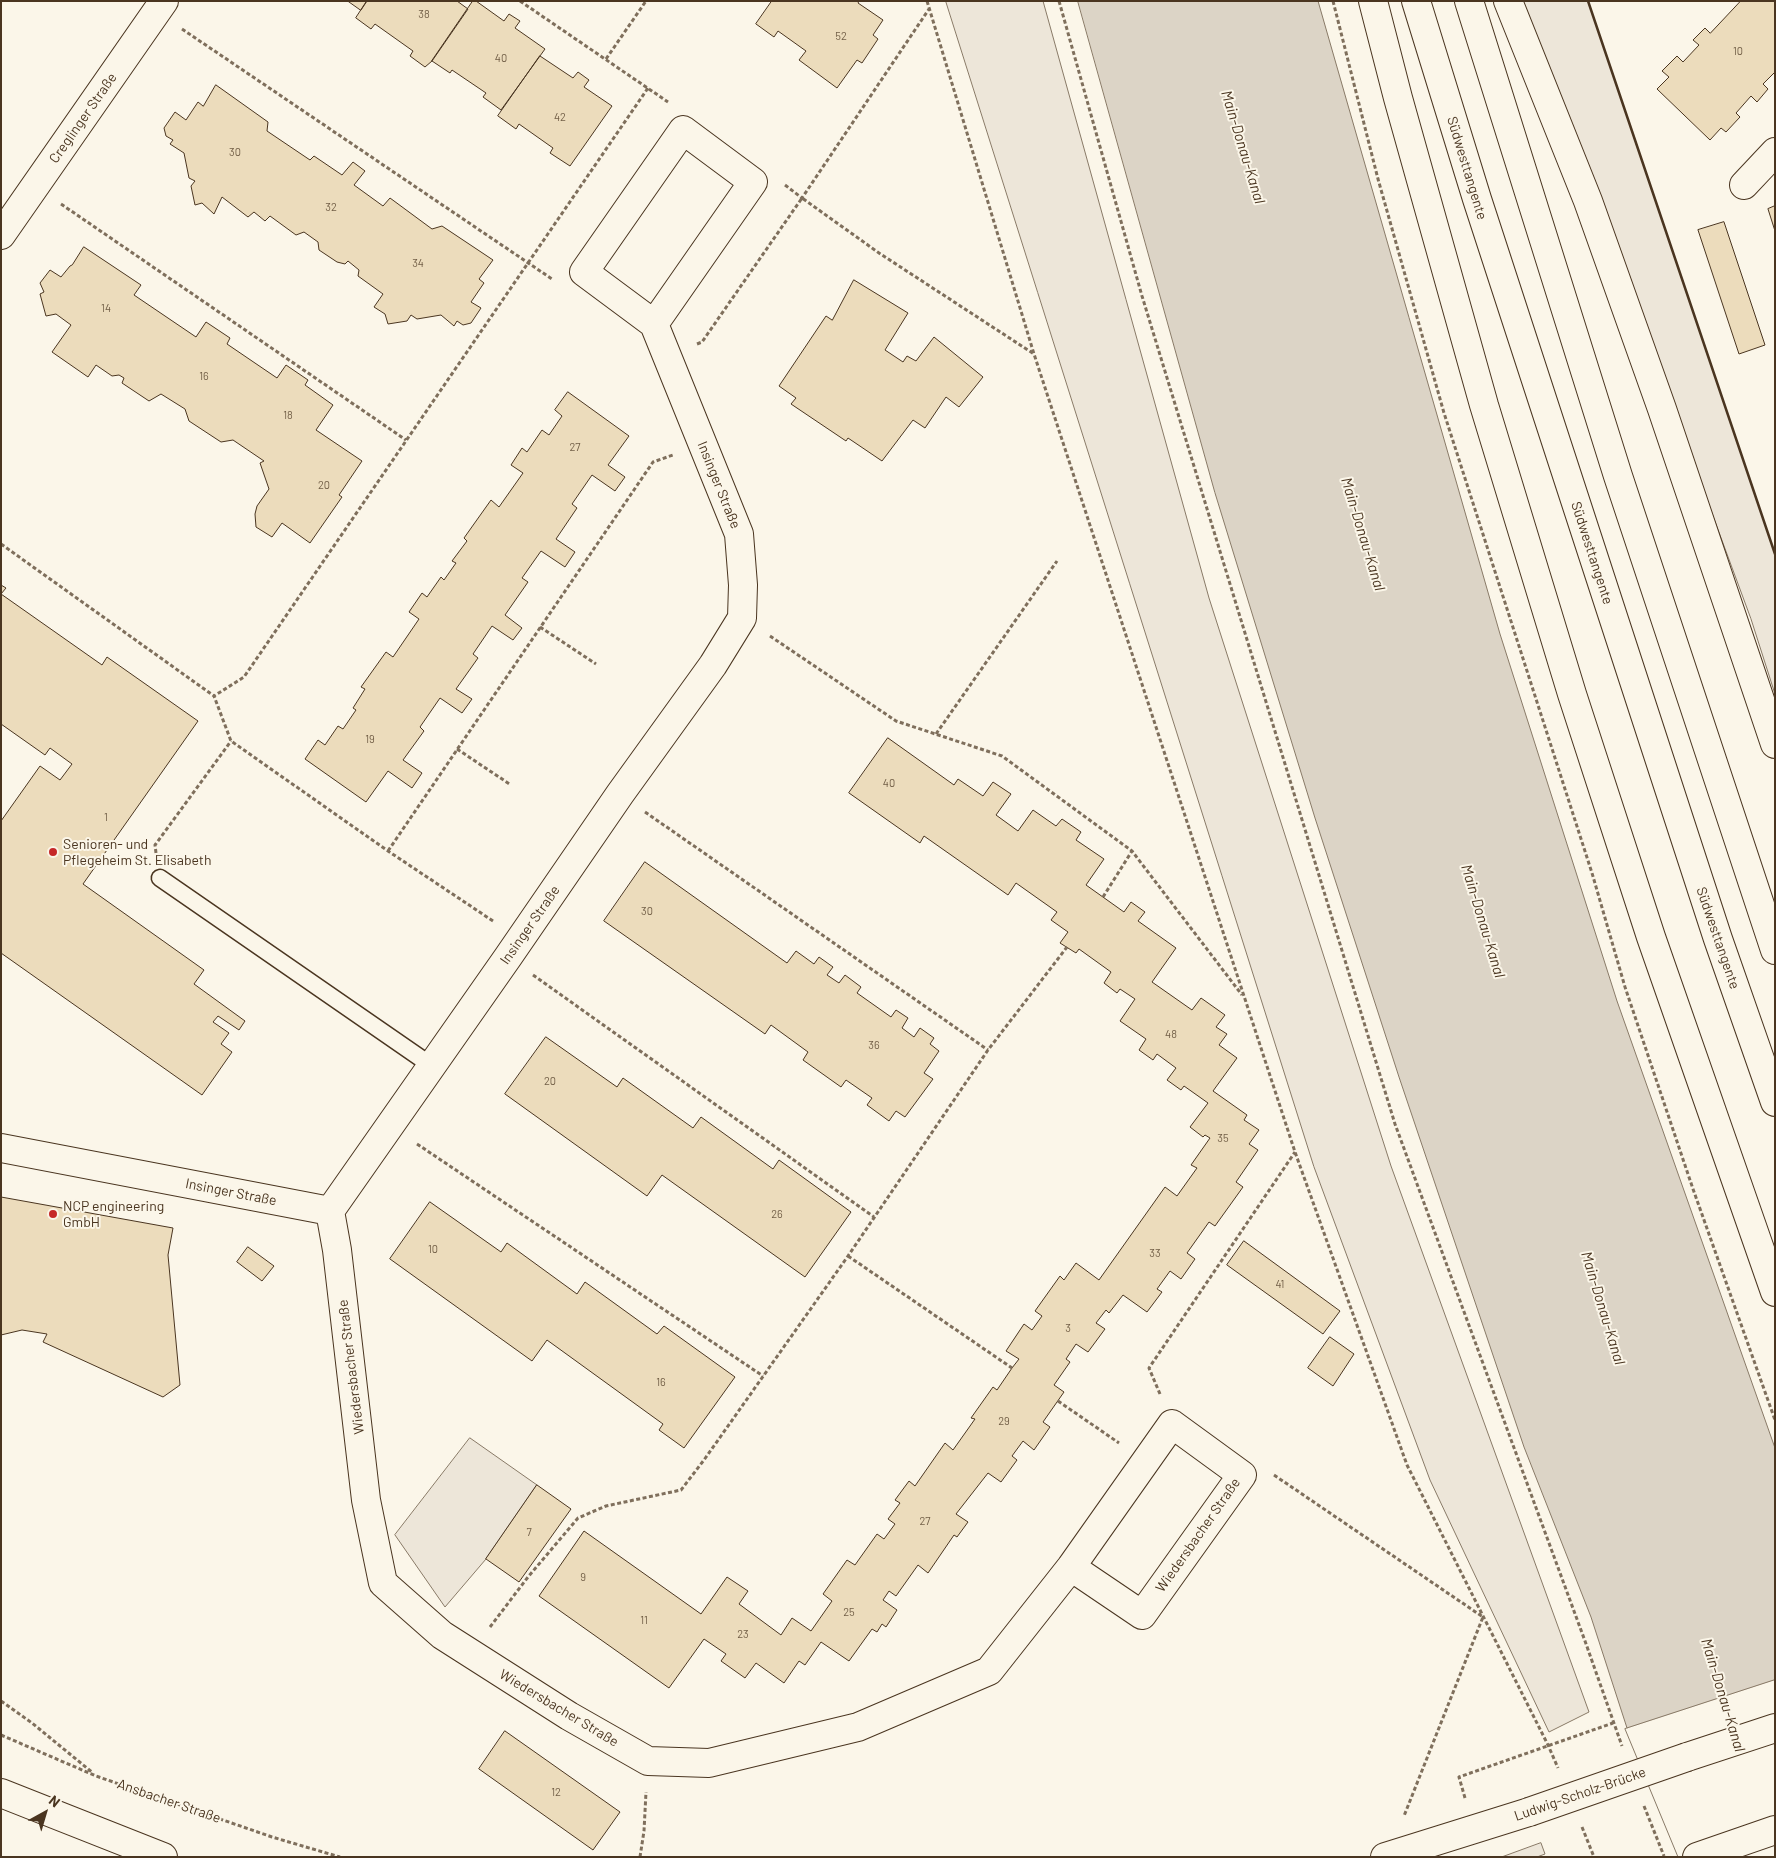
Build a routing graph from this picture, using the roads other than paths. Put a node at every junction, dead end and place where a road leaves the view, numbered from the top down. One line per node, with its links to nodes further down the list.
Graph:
1 (1373, 1): 17 (main road)
2 (1416, 1): 14 (main road, Südwesttangente)
3 (1468, 1): 12 (main road)
4 (1508, 1): 10 (main road)
5 (161, 7): 8 (main road, Creglinger Straße)
6 (1775, 152): 7 (main road)
7 (1744, 185)
8 (1, 235)
9 (654, 324): 9 (main road); 13 (main road, Insinger Straße)
10 (1775, 744)
11 (160, 878): 13 (lane)
12 (1775, 950)
13 (432, 1066): 16 (main road, Insinger Straße)
14 (1775, 1102)
15 (1, 1148): 16 (main road, Insinger Straße)
16 (330, 1211): 18 (main road, Wiedersbacher Straße)
17 (1775, 1292)
18 (1071, 1567): 18 (main road, Wiedersbacher Straße)
19 (1775, 1728): 23 (main road, Ludwig-Scholz-Brücke, bridge)
20 (4, 1796): 22 (main road)
21 (1775, 1830): 24 (main road)
22 (163, 1857)
23 (1385, 1857)
24 (1697, 1857)

